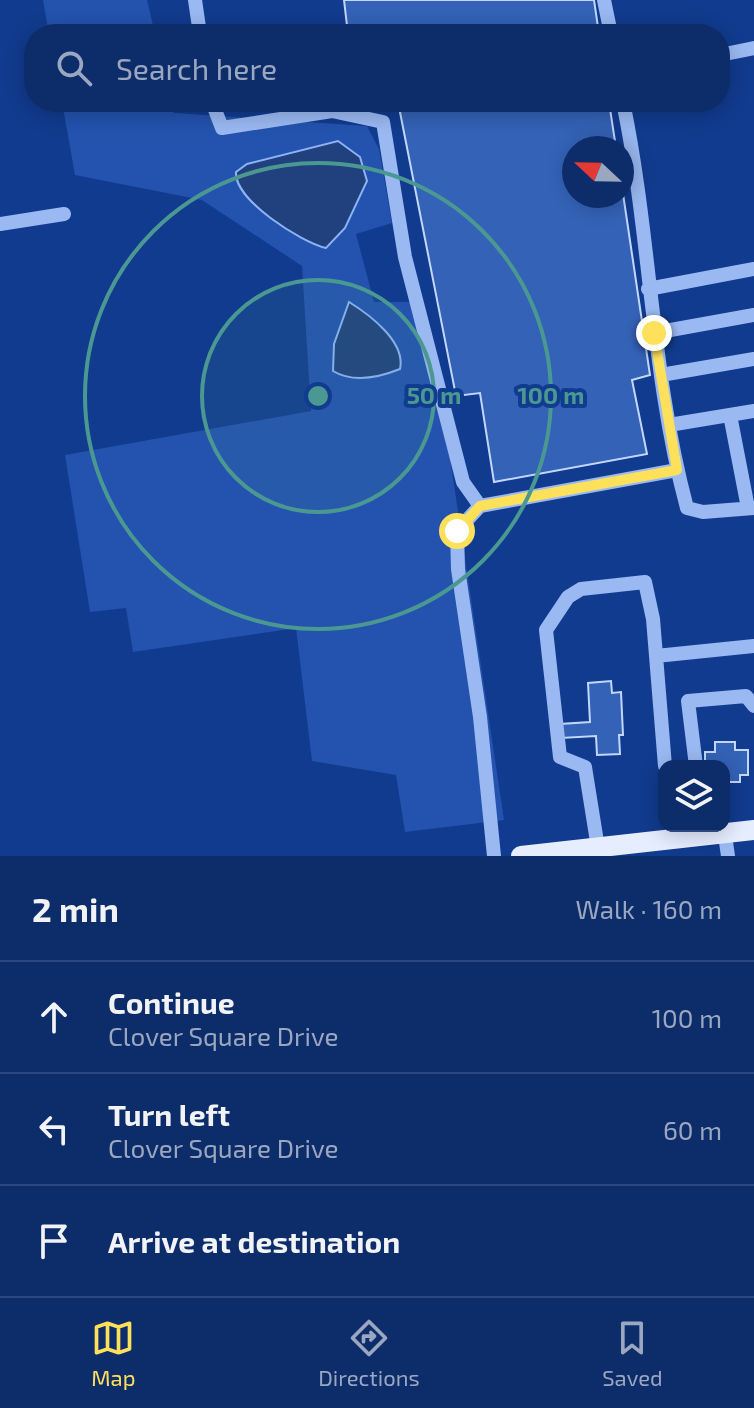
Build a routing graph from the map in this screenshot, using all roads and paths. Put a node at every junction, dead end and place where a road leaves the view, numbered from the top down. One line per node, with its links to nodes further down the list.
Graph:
1 (195, 0): 3 (street)
2 (604, 0): 4 (street)
3 (199, 24)
4 (609, 24)
5 (754, 48): 6 (street)
6 (730, 53)
7 (216, 112): 8 (street)
8 (326, 112)
9 (337, 112): 26 (street)
10 (624, 112): 14 (street)
11 (64, 214): 12 (street)
12 (0, 224)
13 (754, 269): 14 (street)
14 (648, 289): 16 (street)
15 (754, 315): 16 (street)
16 (654, 333): 18 (street)
17 (754, 359): 18 (street)
18 (661, 375): 21 (street)
19 (754, 411): 20 (street)
20 (730, 415): 21 (street); 23 (street)
21 (669, 425): 24 (street)
22 (754, 446): 23 (street)
23 (737, 449): 25 (street)
24 (677, 470): 26 (street); 27 (street)
25 (749, 477): 27 (street)
26 (480, 506): 38 (street)
27 (751, 508)
28 (754, 646): 29 (street)
29 (656, 656): 31 (street); 37 (street)
30 (754, 706): 32 (street)
31 (665, 760)
32 (695, 760)
33 (754, 830): 36 (main road)
34 (706, 832): 36 (main road)
35 (670, 833): 37 (main road)
36 (725, 835): 40 (street)
37 (598, 848): 39 (main road)
38 (494, 856)
39 (521, 856)
40 (728, 856)

